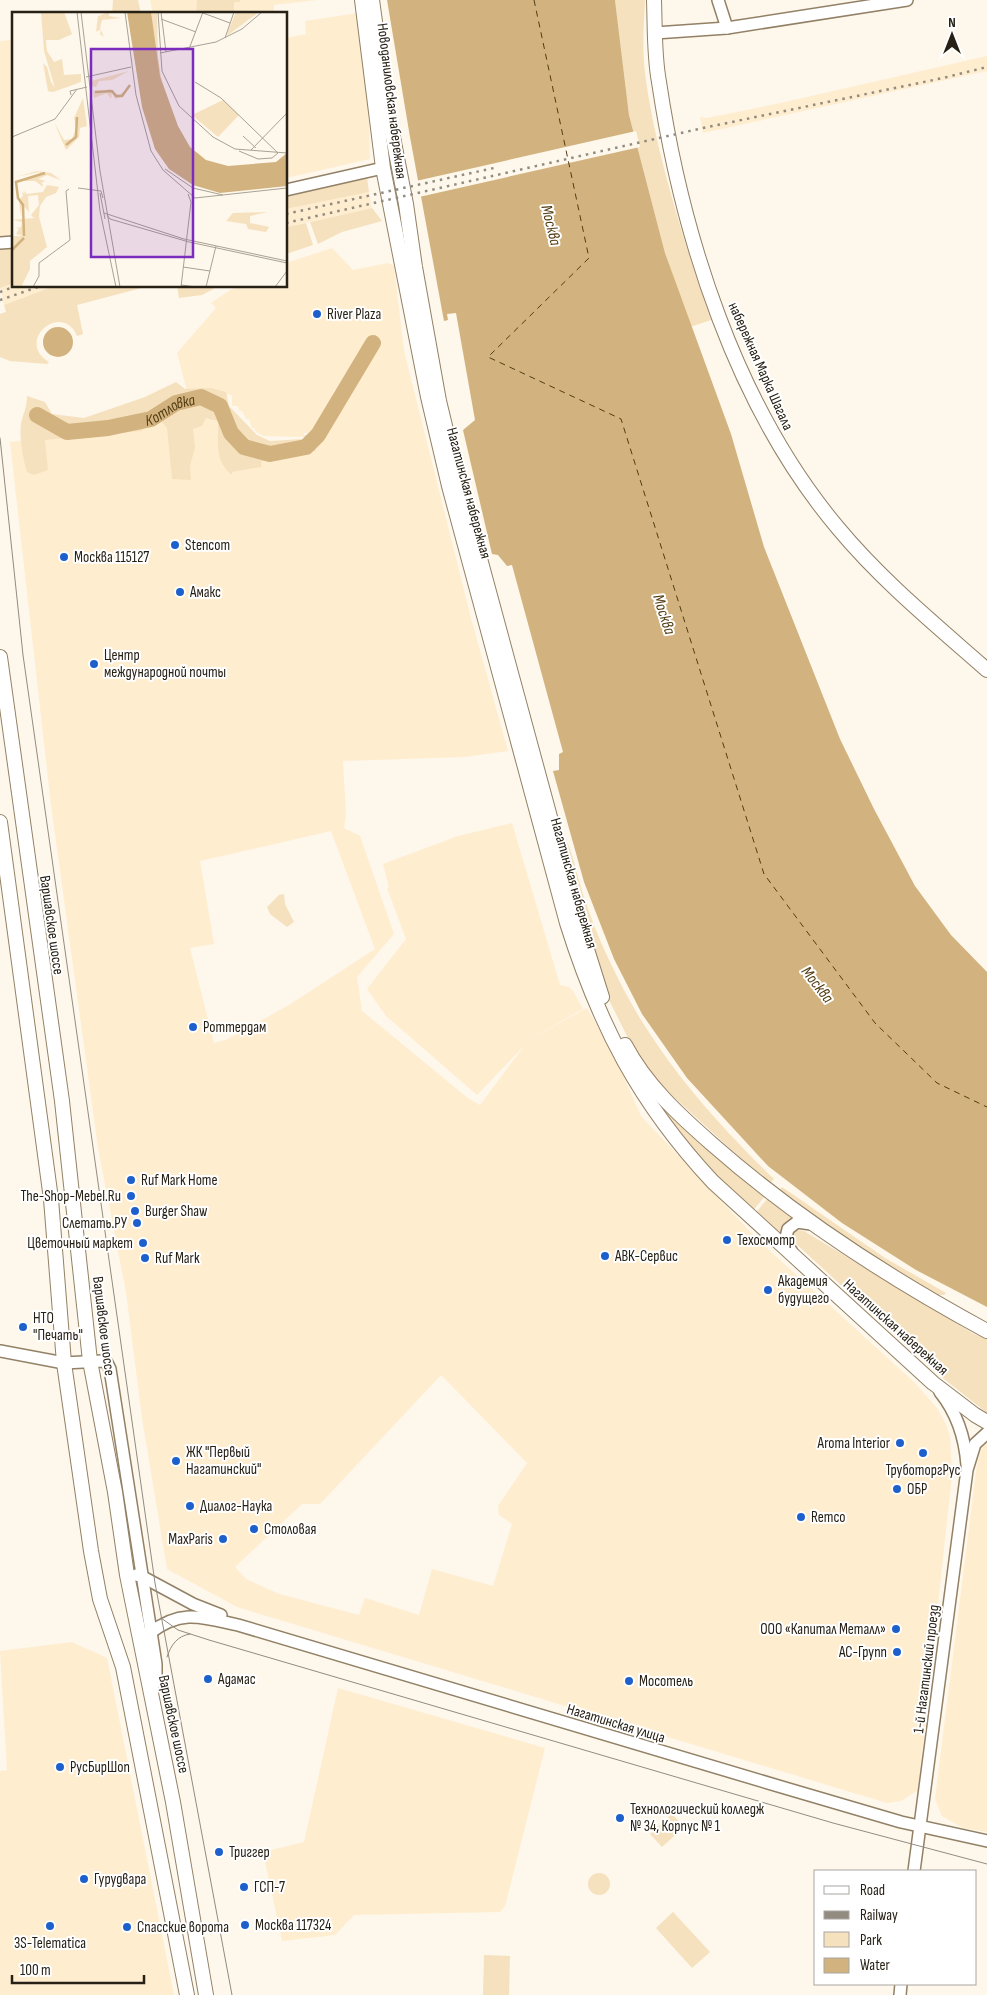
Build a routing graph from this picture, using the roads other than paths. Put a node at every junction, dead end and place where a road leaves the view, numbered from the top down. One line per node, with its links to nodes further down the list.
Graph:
1 (362, 0): 8 (main road, Новоданиловская набережная)
2 (372, 0): 10 (main road, Новоданиловская набережная)
3 (654, 0): 7 (main road, набережная Марка Шагала)
4 (718, 0): 6 (street)
5 (906, 0): 6 (street)
6 (727, 28): 7 (street)
7 (655, 33): 13 (main road, набережная Марка Шагала)
8 (384, 168): 9 (street); 11 (main road, Новоданиловская набережная)
9 (288, 190)
10 (406, 204): 15 (main road, Нагатинская набережная)
11 (390, 207): 16 (main road, Нагатинская набережная)
12 (0, 657): 19 (main road, Варшавское шоссе)
13 (987, 670)
14 (0, 822): 20 (main road)
15 (811, 1224): 16 (street); 17 (main road, Нагатинская набережная)
16 (793, 1254): 21 (main road, Нагатинская набережная)
17 (987, 1331)
18 (0, 1351): 20 (street)
19 (90, 1361): 20 (street); 25 (main road, Варшавское шоссе)
20 (64, 1363): 32 (main road)
21 (933, 1383): 22 (main road, Нагатинская набережная); 24 (street)
22 (987, 1422)
23 (987, 1433): 24 (street)
24 (967, 1470): 29 (street, 1-й Нагатинский проезд)
25 (134, 1575): 26 (street); 27 (street); 28 (main road, Варшавское шоссе)
26 (238, 1625): 27 (street); 29 (street, Нагатинская улица)
27 (150, 1633): 28 (street)
28 (152, 1692): 33 (main road, Варшавское шоссе)
29 (920, 1826): 30 (street, Нагатинская улица); 31 (street, 1-й Нагатинский проезд)
30 (987, 1841)
31 (914, 1870)
32 (187, 1995)
33 (206, 1995)

